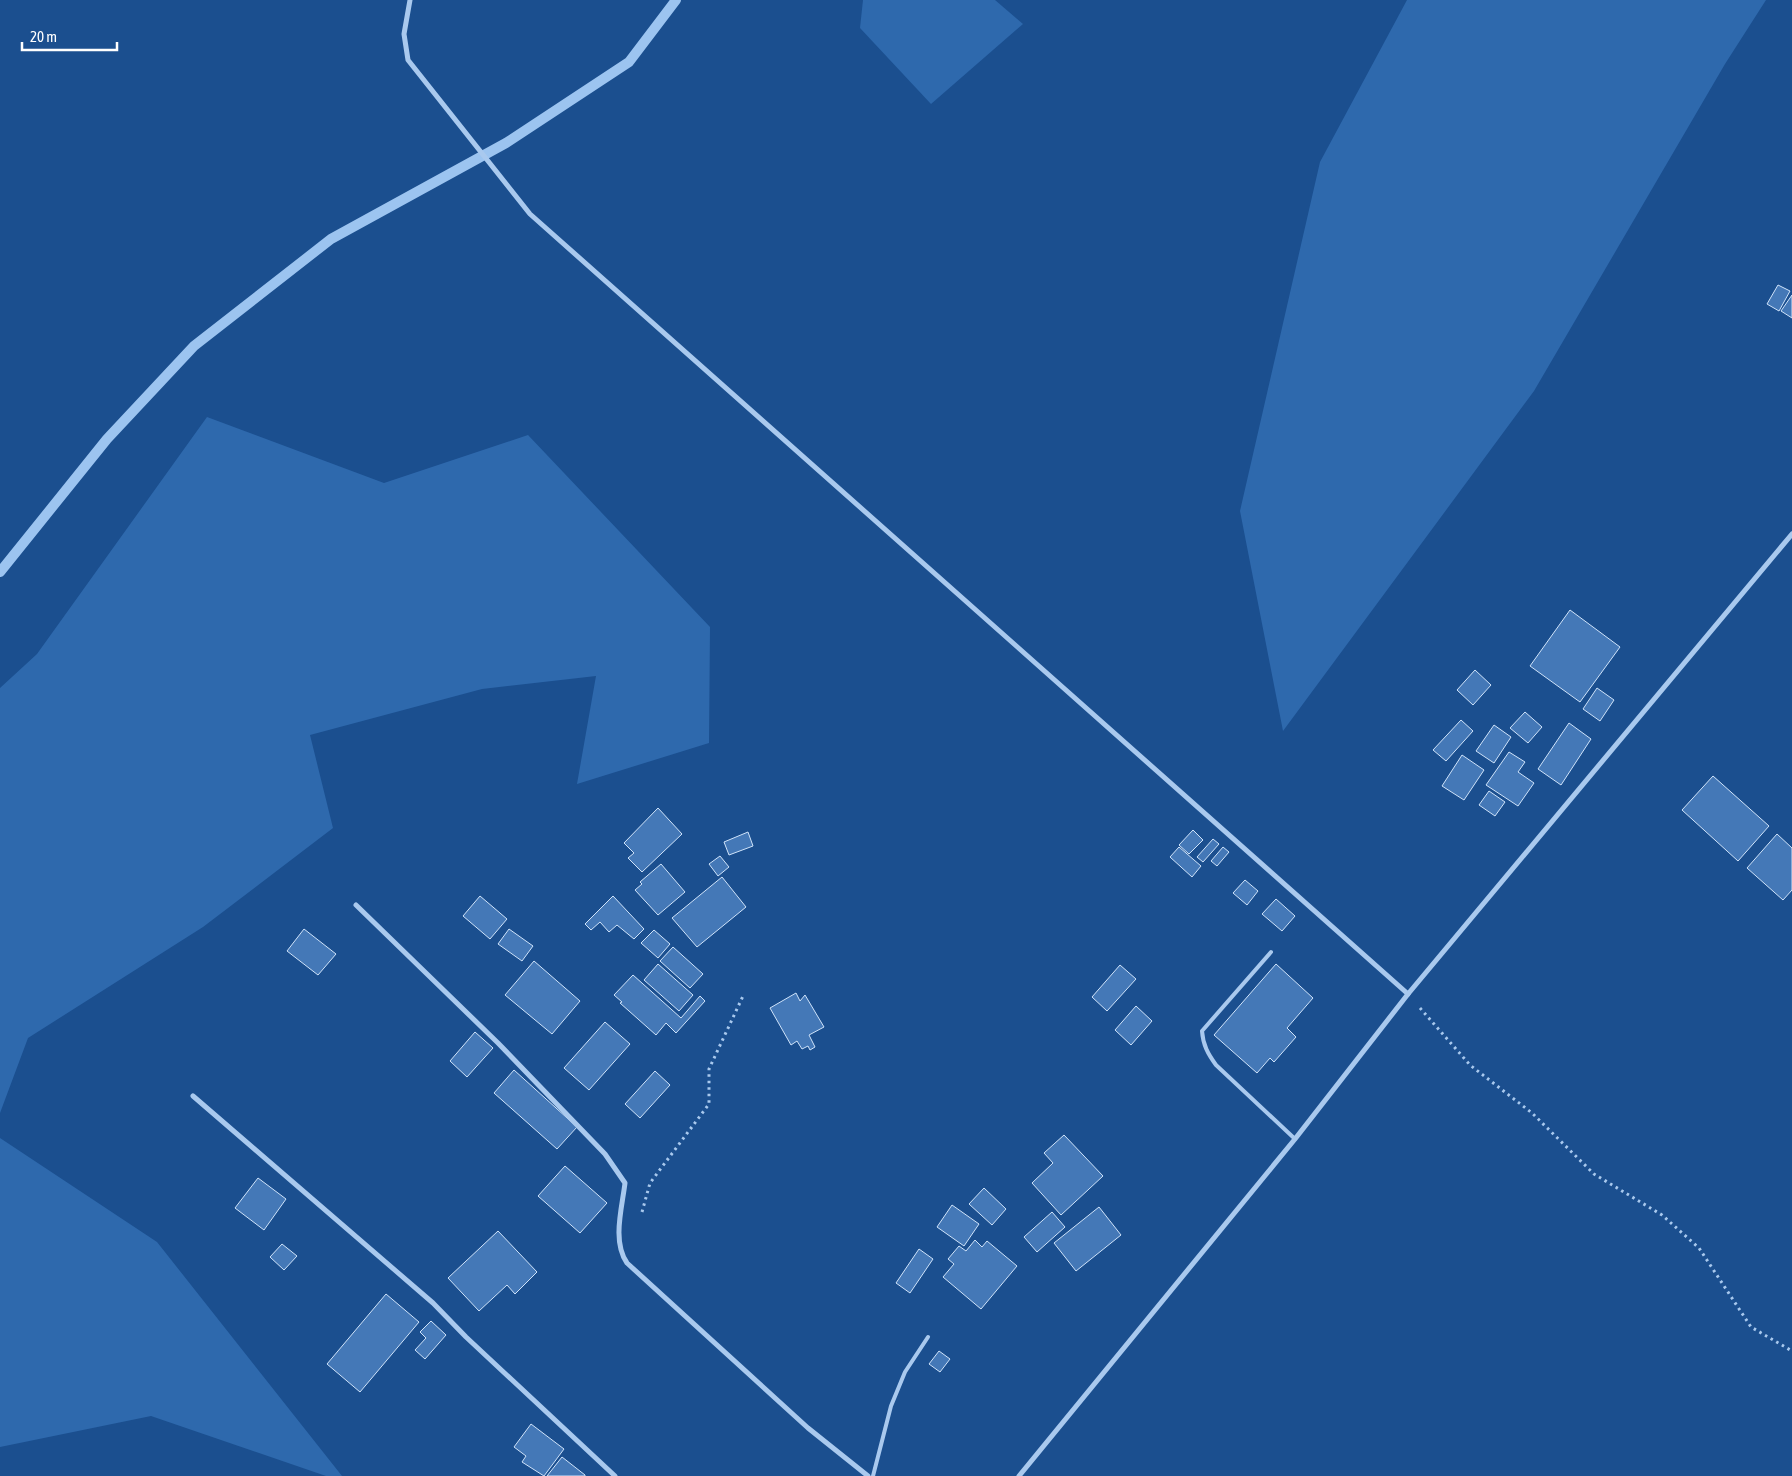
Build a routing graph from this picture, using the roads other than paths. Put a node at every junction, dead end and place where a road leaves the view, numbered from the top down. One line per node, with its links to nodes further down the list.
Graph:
1 (410, 0): 5 (street)
2 (1792, 534): 5 (street)
3 (356, 905): 10 (street)
4 (1271, 952): 7 (lane)
5 (1408, 994): 7 (street)
6 (193, 1096): 9 (street)
7 (1295, 1140): 12 (street)
8 (928, 1337): 11 (lane)
9 (615, 1476)
10 (868, 1476)
11 (873, 1476)
12 (1019, 1476)

